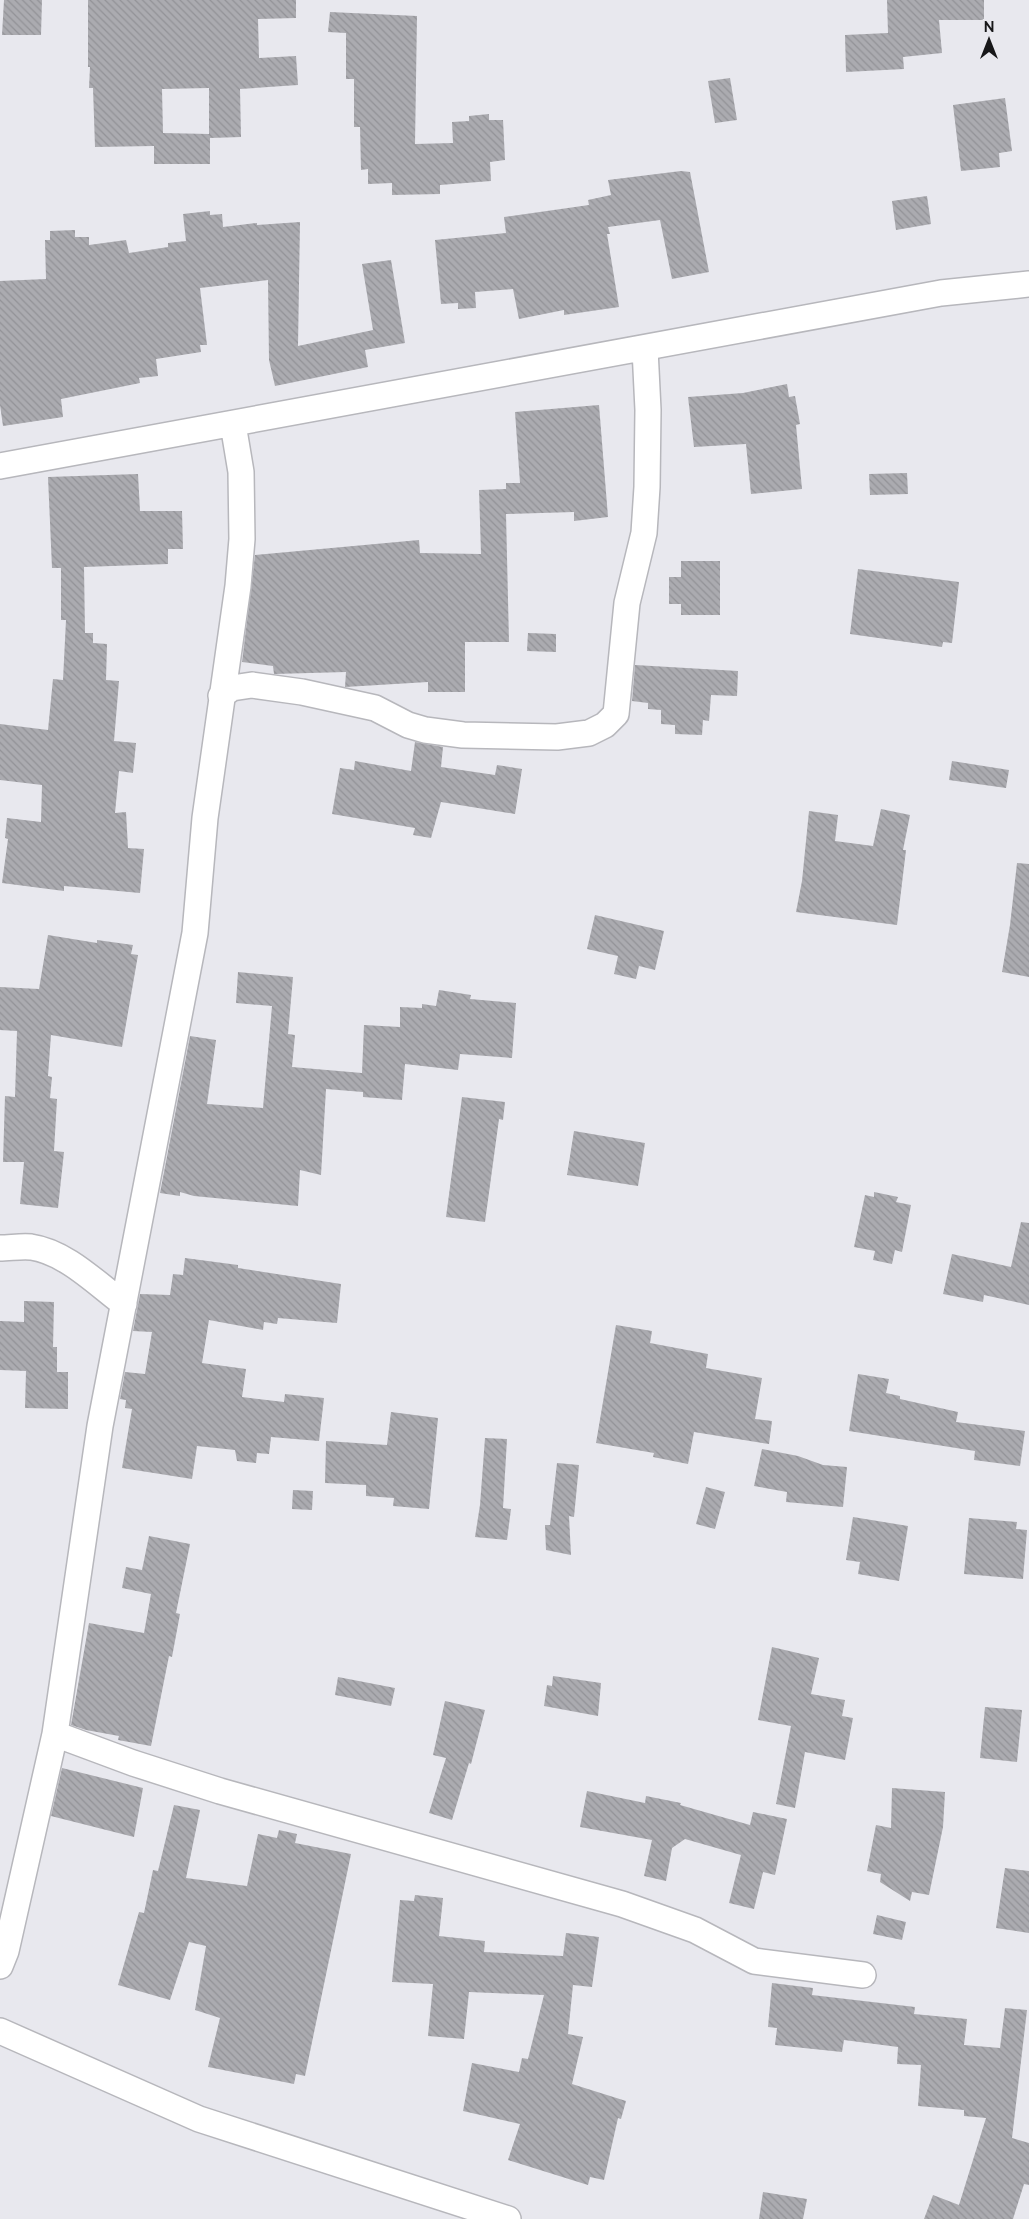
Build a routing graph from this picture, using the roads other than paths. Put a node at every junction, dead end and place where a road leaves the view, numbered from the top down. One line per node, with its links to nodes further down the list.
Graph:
1 (1029, 284): 2 (street)
2 (645, 348): 3 (street); 5 (street)
3 (233, 424): 4 (street); 5 (street)
4 (0, 466)
5 (221, 696): 7 (street)
6 (0, 1248): 7 (street)
7 (124, 1304): 8 (street)
8 (55, 1734): 9 (street); 10 (street)
9 (0, 1966)
10 (863, 1975)
11 (0, 2031): 12 (street)
12 (508, 2219)

